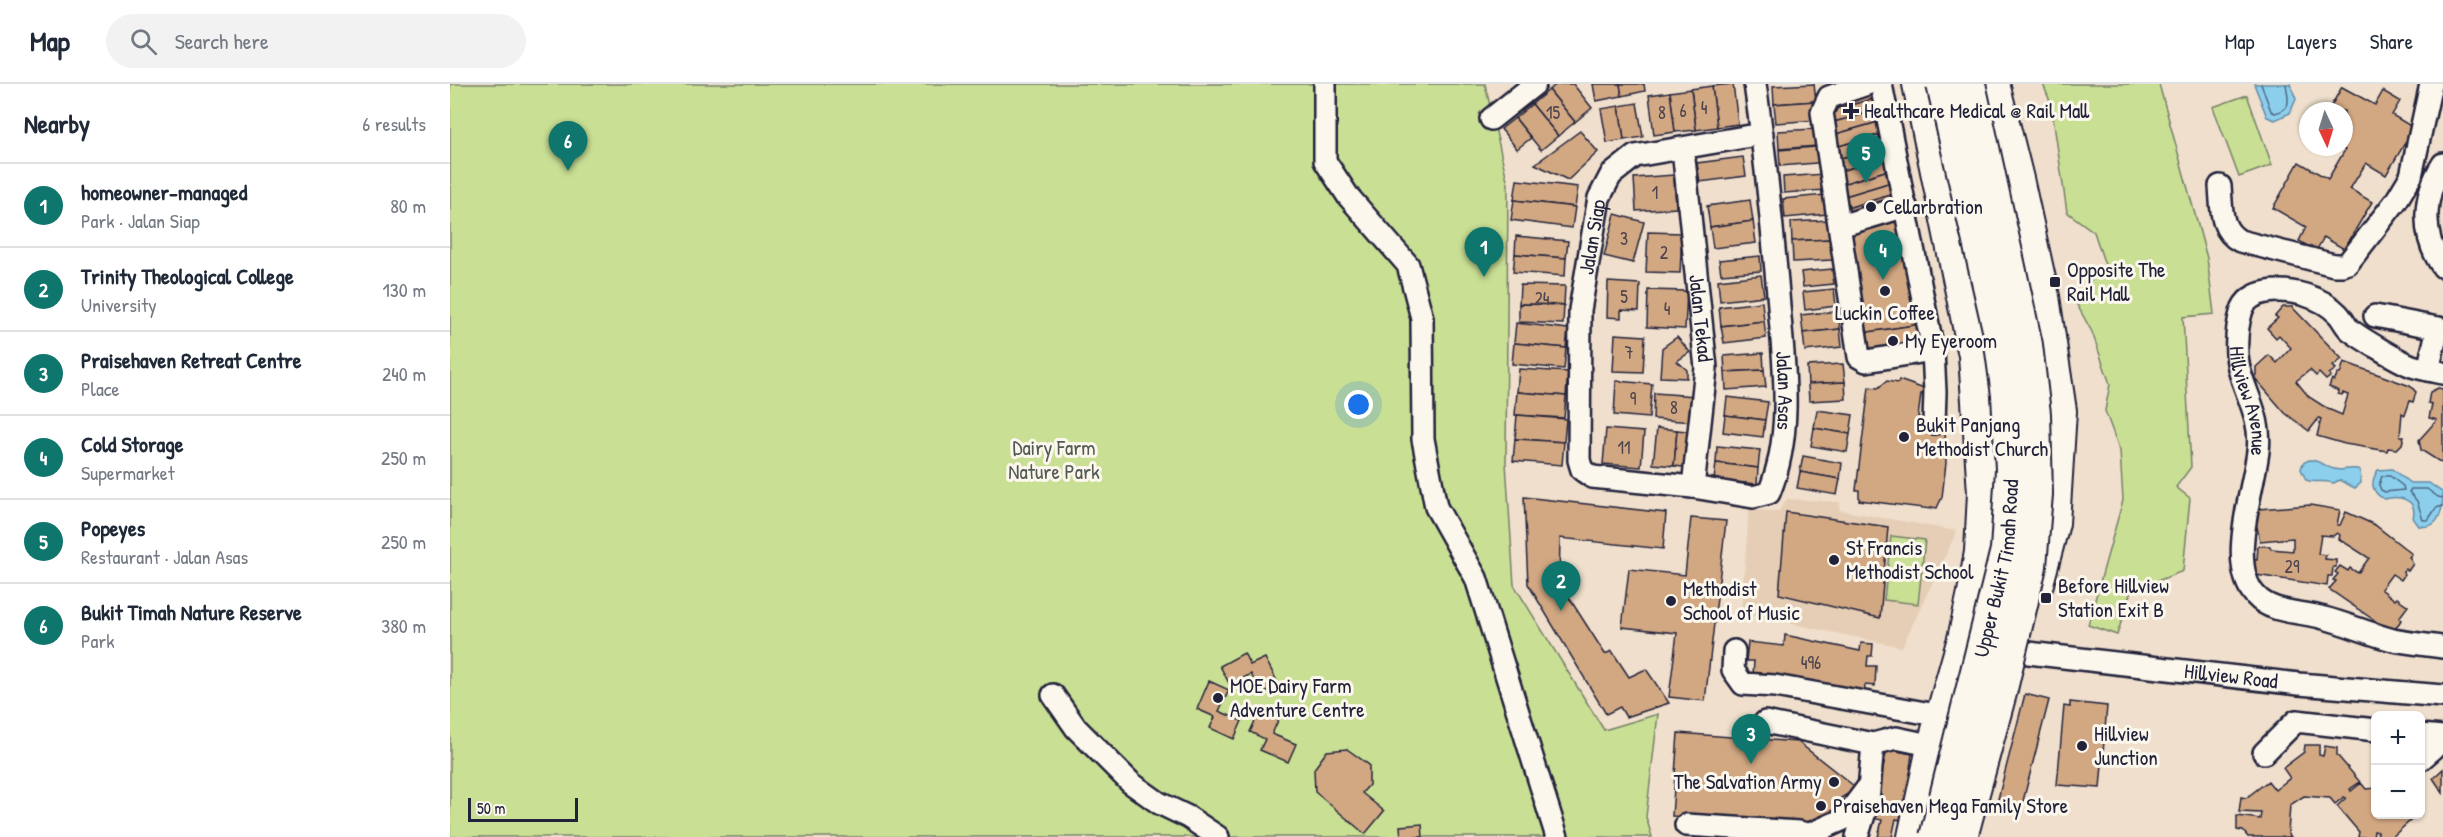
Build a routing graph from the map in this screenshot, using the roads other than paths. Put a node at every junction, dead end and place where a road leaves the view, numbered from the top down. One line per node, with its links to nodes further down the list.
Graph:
1 (1325, 84): 46 (street)
2 (1535, 84): 12 (street)
3 (1755, 84): 13 (street, Jalan Asas)
4 (1867, 84): 11 (street)
5 (1881, 84): 17 (street)
6 (1919, 84): 27 (highway)
7 (1943, 84): 49 (highway, Upper Bukit Timah Road, bridge)
8 (1969, 84): 50 (highway, Upper Bukit Timah Road, bridge)
9 (1993, 84): 30 (highway)
10 (2431, 84): 16 (street)
11 (1827, 91): 18 (street)
12 (1491, 119)
13 (1762, 134): 14 (street, Jalan Siap); 26 (street, Jalan Asas)
14 (1683, 149): 25 (street, Jalan Siap); 26 (street, Jalan Tekad)
15 (2443, 164): 19 (street)
16 (2220, 186)
17 (1906, 206): 18 (street); 22 (street)
18 (1840, 226): 22 (street)
19 (2443, 267)
20 (2374, 316): 21 (street)
21 (2440, 329): 23 (street)
22 (1933, 350): 24 (street)
23 (2436, 371): 28 (street, Hillview Avenue)
24 (1934, 423)
25 (1579, 460): 26 (street, Jalan Asas)
26 (1693, 488)
27 (1974, 592): 30 (street); 33 (highway)
28 (2443, 647)
29 (1734, 651): 33 (street)
30 (2020, 652): 32 (street, Hillview Road); 33 (street); 51 (highway)
31 (1053, 695): 45 (street)
32 (2443, 696)
33 (1945, 702): 39 (highway)
34 (1765, 722): 38 (street)
35 (2371, 729): 40 (street)
36 (2425, 736): 37 (street)
37 (2443, 739): 41 (street)
38 (1873, 744): 39 (street); 42 (street)
39 (1933, 748): 48 (highway)
40 (2264, 753)
41 (2425, 756)
42 (1870, 785): 44 (street); 47 (street)
43 (1686, 825): 44 (street)
44 (1814, 835)
45 (1218, 837)
46 (1557, 837)
47 (1857, 837)
48 (1914, 837)
49 (1936, 837)
50 (1961, 837)
51 (1972, 837)

